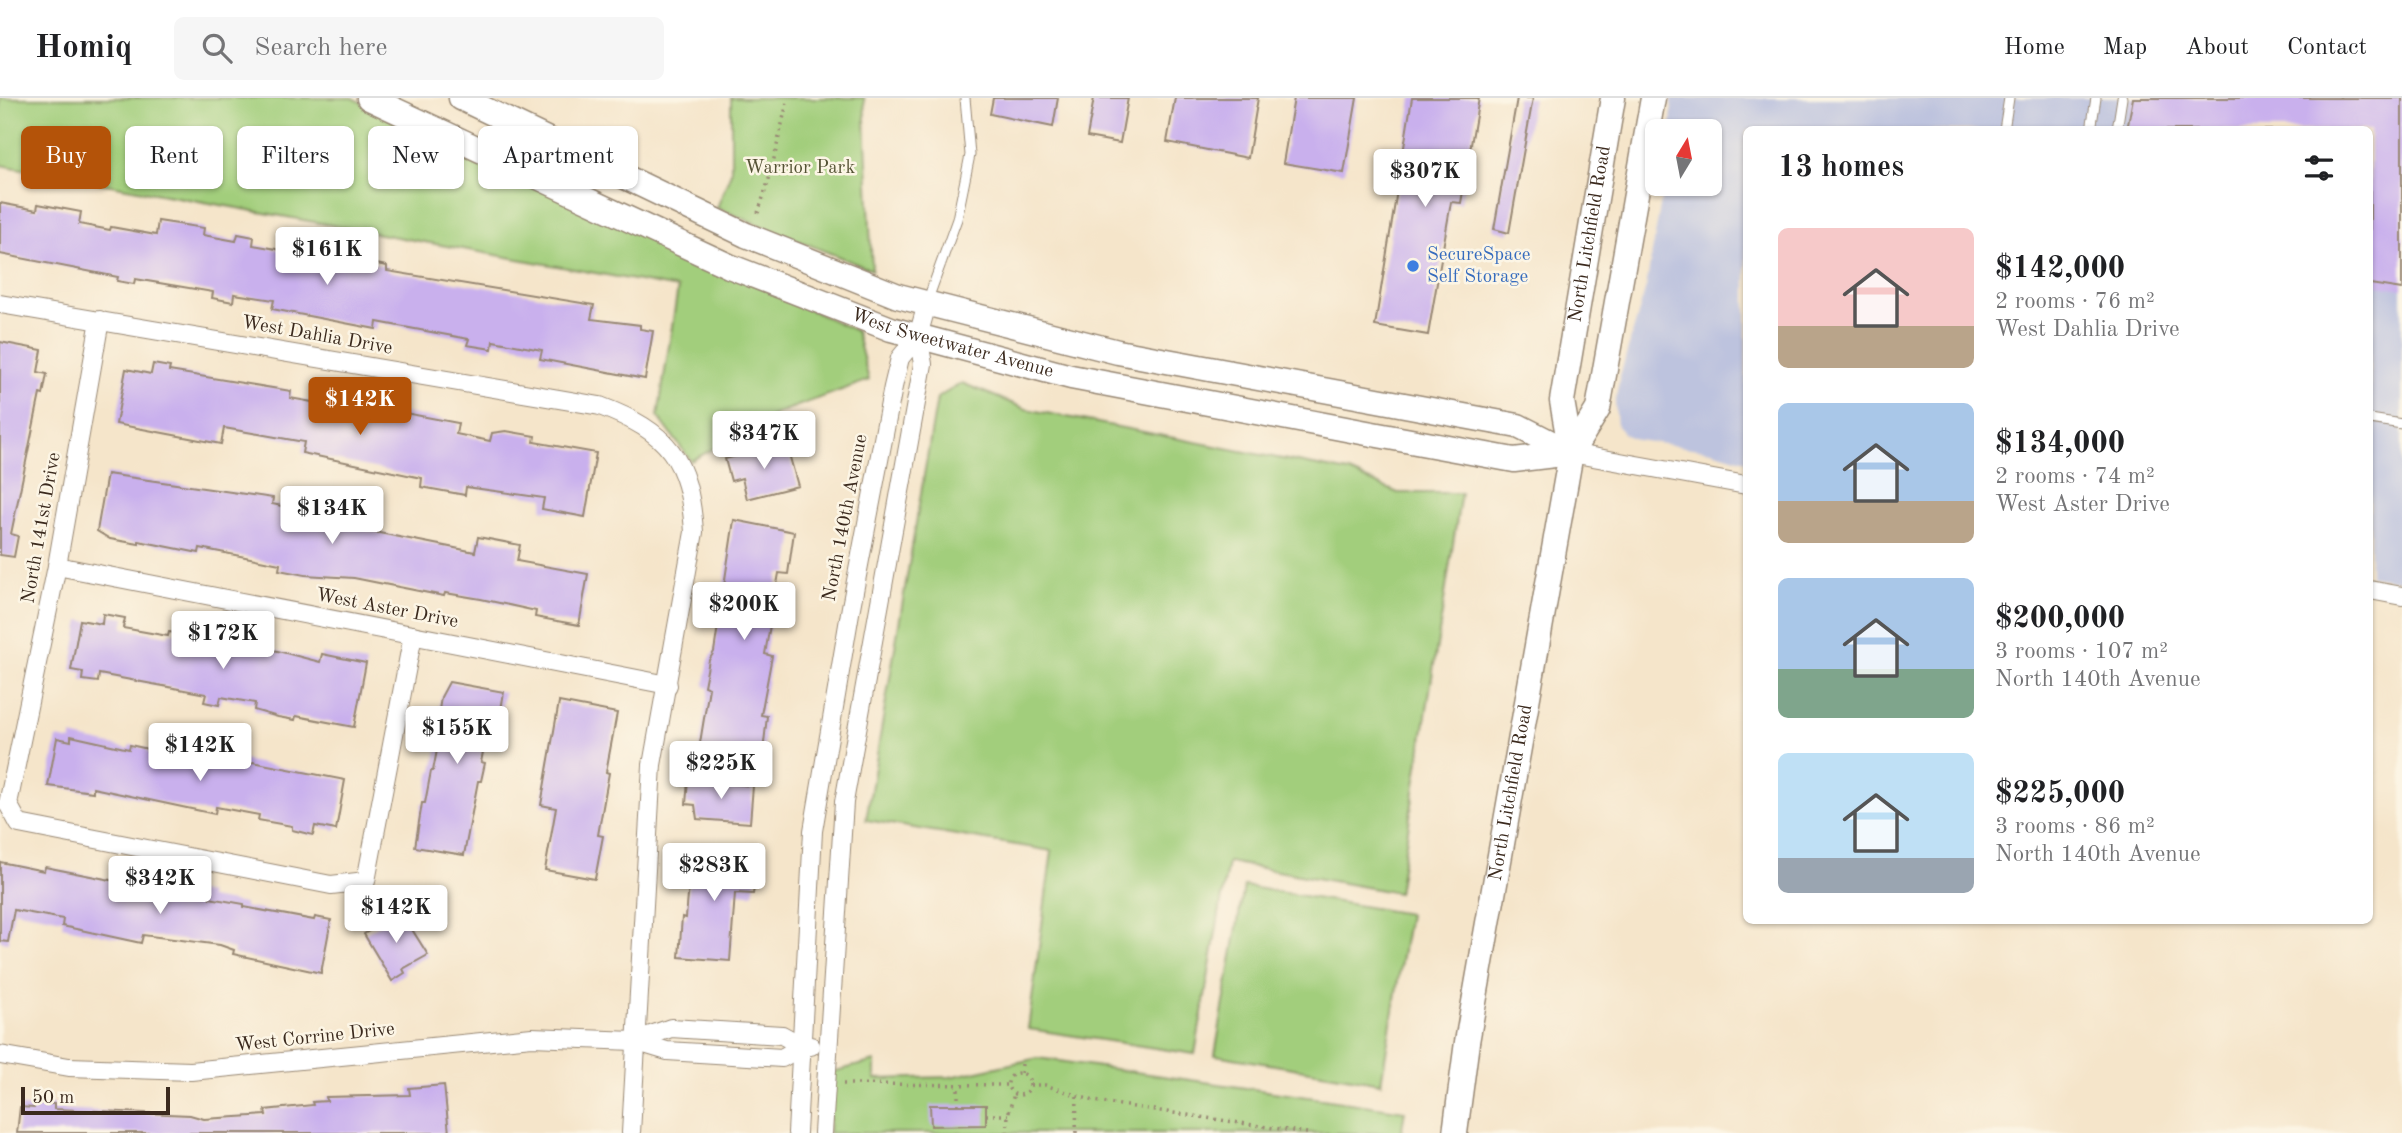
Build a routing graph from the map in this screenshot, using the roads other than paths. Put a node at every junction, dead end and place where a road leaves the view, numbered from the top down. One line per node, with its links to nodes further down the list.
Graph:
1 (369, 98): 15 (street, West Sweetwater Avenue)
2 (461, 98): 13 (street, West Sweetwater Avenue)
3 (965, 98): 13 (lane)
4 (1613, 98): 18 (street, North Litchfield Road)
5 (1653, 98): 18 (street, North Litchfield Road)
6 (2010, 98): 9 (lane)
7 (2096, 98): 10 (lane)
8 (2122, 98): 11 (lane)
9 (2005, 126)
10 (2092, 126)
11 (2118, 126)
12 (0, 304): 14 (street, West Dahlia Drive)
13 (927, 304): 15 (street, North 140th Avenue); 18 (street, West Sweetwater Avenue)
14 (100, 320): 20 (street, North 141st Drive); 24 (street, West Dahlia Drive)
15 (918, 336): 18 (street, West Sweetwater Avenue); 26 (street, North 140th Avenue); 27 (street, North 140th Avenue)
16 (2373, 419): 17 (lane)
17 (2402, 424)
18 (1571, 453): 19 (street, West Sweetwater Avenue); 32 (street, North Litchfield Road)
19 (1743, 484)
20 (57, 566): 23 (street, West Aster Drive); 23 (street, North 141st Drive)
21 (2373, 591): 22 (street)
22 (2402, 596)
23 (413, 635): 24 (street, West Aster Drive)
24 (668, 685): 25 (street)
25 (634, 1041): 26 (street, West Corrine Drive); 28 (street, West Corrine Drive); 29 (street)
26 (802, 1046): 27 (street, West Corrine Drive); 30 (street, North 140th Avenue)
27 (827, 1047): 31 (street, North 140th Avenue)
28 (0, 1055)
29 (631, 1133)
30 (797, 1133)
31 (823, 1133)
32 (1455, 1133)

